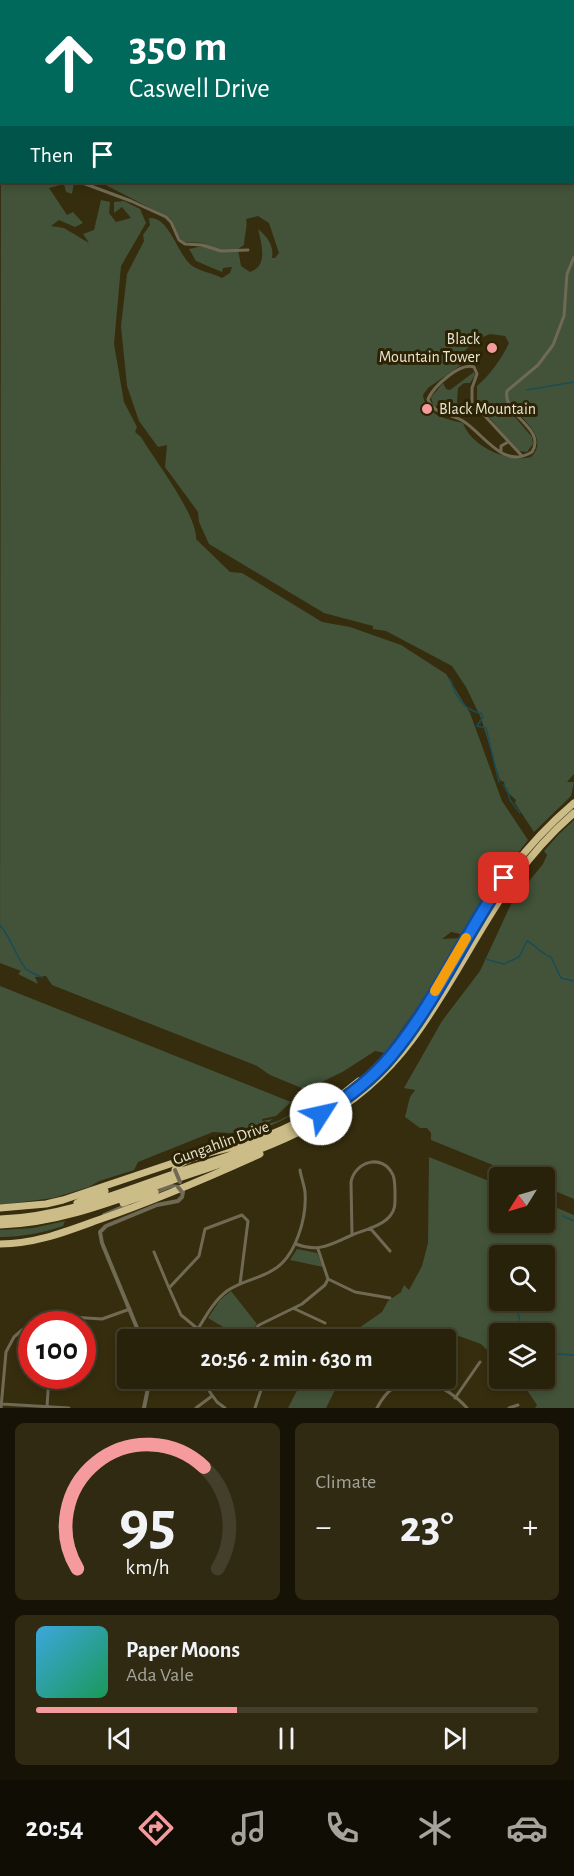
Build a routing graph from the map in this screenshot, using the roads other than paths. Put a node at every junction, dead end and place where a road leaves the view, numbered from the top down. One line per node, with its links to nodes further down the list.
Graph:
1 (83, 183): 2 (street)
2 (248, 250)
3 (574, 257): 6 (street)
4 (509, 443): 5 (street); 5 (street); 5 (street); 6 (street)
5 (502, 453): 6 (street)
6 (522, 456)
7 (574, 803): 9 (highway)
8 (574, 813): 9 (highway)
9 (476, 928): 10 (highway); 11 (highway)
10 (434, 993): 12 (highway); 20 (highway, Gungahlin Drive)
11 (325, 1119): 22 (highway, Gungahlin Drive); 25 (highway)
12 (242, 1144): 13 (highway); 18 (highway)
13 (175, 1170): 15 (street); 16 (street, bridge)
14 (300, 1170): 28 (street)
15 (133, 1180): 18 (street); 20 (highway)
16 (180, 1185): 17 (street); 36 (street, bridge)
17 (155, 1192): 22 (highway); 25 (street)
18 (46, 1204): 19 (highway)
19 (0, 1208)
20 (57, 1211): 21 (highway, Gungahlin Drive)
21 (0, 1219)
22 (40, 1222): 23 (highway, Gungahlin Drive)
23 (0, 1225)
24 (370, 1228): 26 (street); 26 (street); 30 (street)
25 (56, 1235): 27 (highway)
26 (352, 1235): 29 (street)
27 (0, 1244)
28 (296, 1244): 29 (street); 33 (street)
29 (318, 1249): 32 (street)
30 (390, 1251)
31 (154, 1252): 34 (street)
32 (328, 1279): 35 (street); 37 (street)
33 (240, 1284): 34 (street); 40 (street)
34 (169, 1288): 40 (street)
35 (390, 1298)
36 (130, 1309): 39 (street); 52 (street)
37 (295, 1309): 38 (street); 41 (street)
38 (325, 1323)
39 (138, 1329)
40 (198, 1329)
41 (255, 1329)
42 (480, 1362): 50 (street)
43 (48, 1389): 53 (street)
44 (148, 1389): 55 (street)
45 (207, 1389): 49 (street)
46 (393, 1389): 59 (street)
47 (442, 1389): 50 (street)
48 (261, 1390): 58 (street)
49 (212, 1396): 56 (street); 57 (street)
50 (455, 1398): 60 (street)
51 (518, 1405): 61 (street)
52 (1, 1406): 53 (street)
53 (47, 1407): 54 (street)
54 (69, 1408)
55 (144, 1408)
56 (196, 1408)
57 (225, 1408)
58 (255, 1408)
59 (377, 1408)
60 (467, 1408)
61 (508, 1408)

